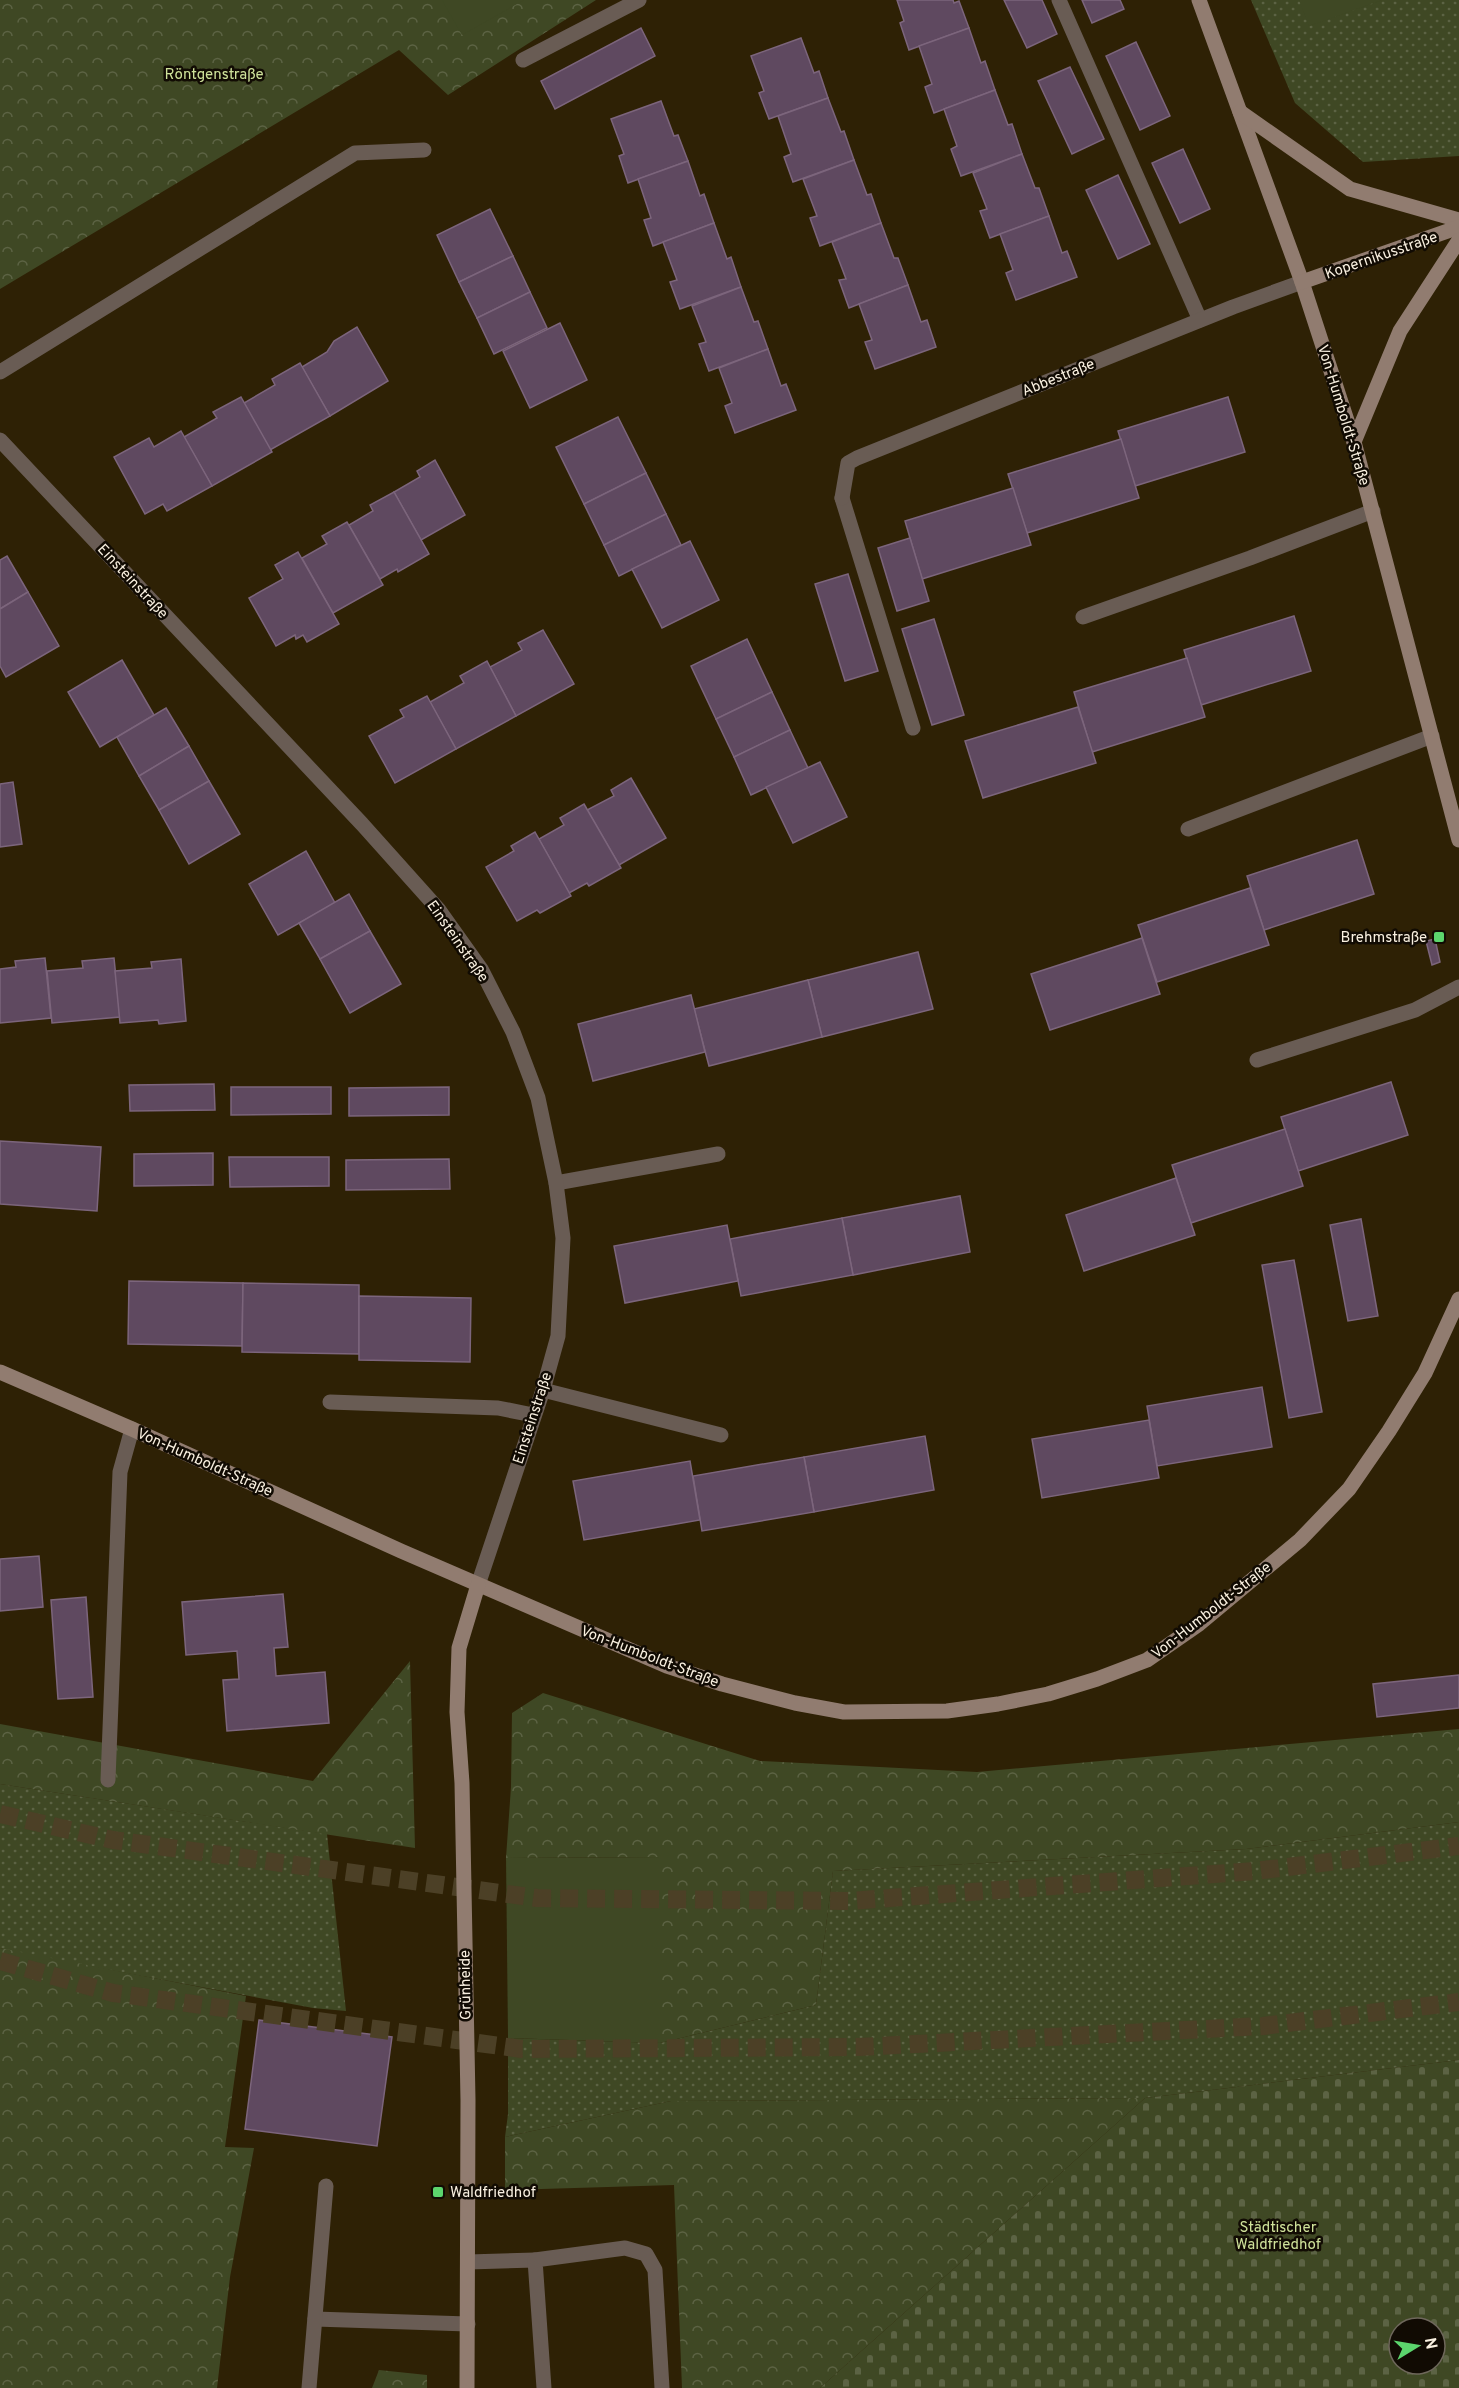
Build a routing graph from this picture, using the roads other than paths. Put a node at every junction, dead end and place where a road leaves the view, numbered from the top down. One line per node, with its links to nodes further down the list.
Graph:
1 (639, 0): 4 (street)
2 (1059, 0): 11 (street)
3 (1199, 0): 5 (street, Von-Humboldt-Straße)
4 (523, 60)
5 (1240, 112): 7 (street); 10 (street, Von-Humboldt-Straße)
6 (424, 150): 12 (street)
7 (1459, 220)
8 (1459, 227): 10 (street, Kopernikusstraße)
9 (1459, 240): 14 (street)
10 (1302, 282): 11 (street, Abbestraße); 14 (street, Von-Humboldt-Straße)
11 (1200, 320): 17 (street, Abbestraße)
12 (0, 372)
13 (0, 440): 24 (street, Einsteinstraße)
14 (1354, 442): 15 (street, Von-Humboldt-Straße)
15 (1372, 511): 16 (street); 18 (street, Von-Humboldt-Straße)
16 (1083, 617)
17 (913, 728)
18 (1432, 736): 19 (street); 20 (street, Von-Humboldt-Straße)
19 (1188, 829)
20 (1459, 840)
21 (1459, 987): 22 (street)
22 (1257, 1060)
23 (718, 1154): 24 (street)
24 (556, 1183): 27 (street, Einsteinstraße)
25 (1459, 1299): 32 (street, Von-Humboldt-Straße)
26 (0, 1372): 30 (street, Von-Humboldt-Straße)
27 (543, 1390): 29 (street, Einsteinstraße); 31 (street)
28 (330, 1402): 29 (street)
29 (533, 1414): 32 (street, Einsteinstraße)
30 (132, 1429): 32 (street, Von-Humboldt-Straße); 33 (street)
31 (721, 1435)
32 (478, 1585): 36 (street, Grünheide)
33 (108, 1780)
34 (326, 2186): 37 (street)
35 (535, 2260): 36 (street); 41 (street); 42 (street)
36 (468, 2262): 38 (street, Grünheide)
37 (315, 2319): 38 (street); 39 (street)
38 (468, 2324): 40 (street, Grünheide)
39 (309, 2388)
40 (467, 2388)
41 (544, 2388)
42 (662, 2388)

